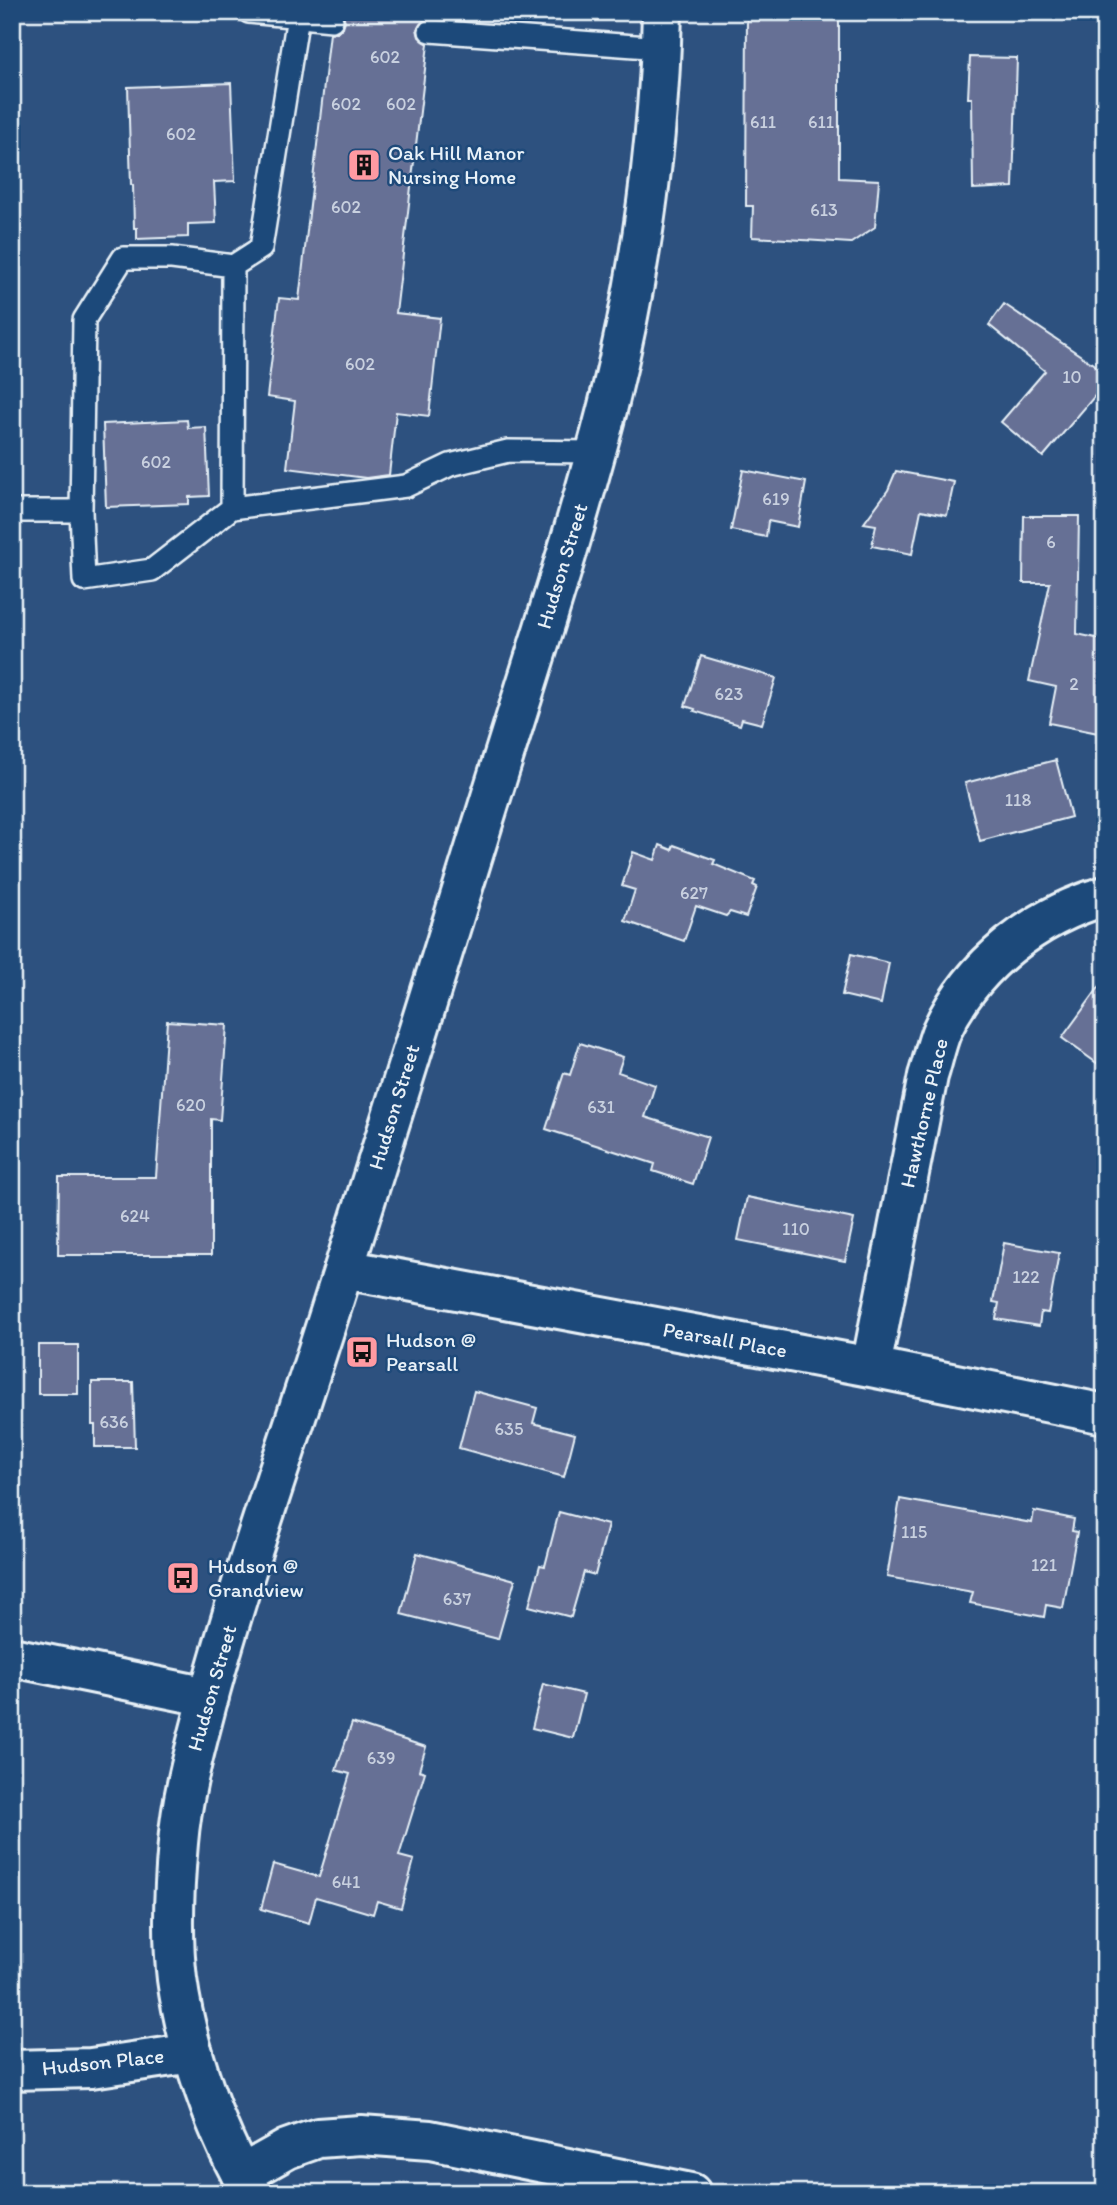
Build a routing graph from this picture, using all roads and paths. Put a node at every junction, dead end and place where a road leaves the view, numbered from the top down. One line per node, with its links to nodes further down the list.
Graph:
1 (250, 12): 2 (lane)
2 (298, 16): 3 (lane); 6 (lane)
3 (332, 20)
4 (662, 30): 5 (lane); 7 (street, Hudson Street)
5 (430, 31)
6 (233, 266): 8 (lane); 10 (lane)
7 (595, 452): 8 (lane); 12 (street, Hudson Street)
8 (232, 508): 10 (lane)
9 (12, 510): 10 (lane)
10 (81, 511)
11 (1105, 896): 13 (street, Hawthorne Place)
12 (344, 1269): 13 (street, Pearsall Place); 16 (street, Hudson Street)
13 (871, 1367): 14 (street, Pearsall Place)
14 (1105, 1414)
15 (12, 1657): 16 (street)
16 (209, 1697): 17 (street, Hudson Street)
17 (193, 2053): 18 (street, Hudson Place); 19 (street, Hudson Street)
18 (12, 2070)
19 (246, 2184): 20 (street)
20 (691, 2193)

